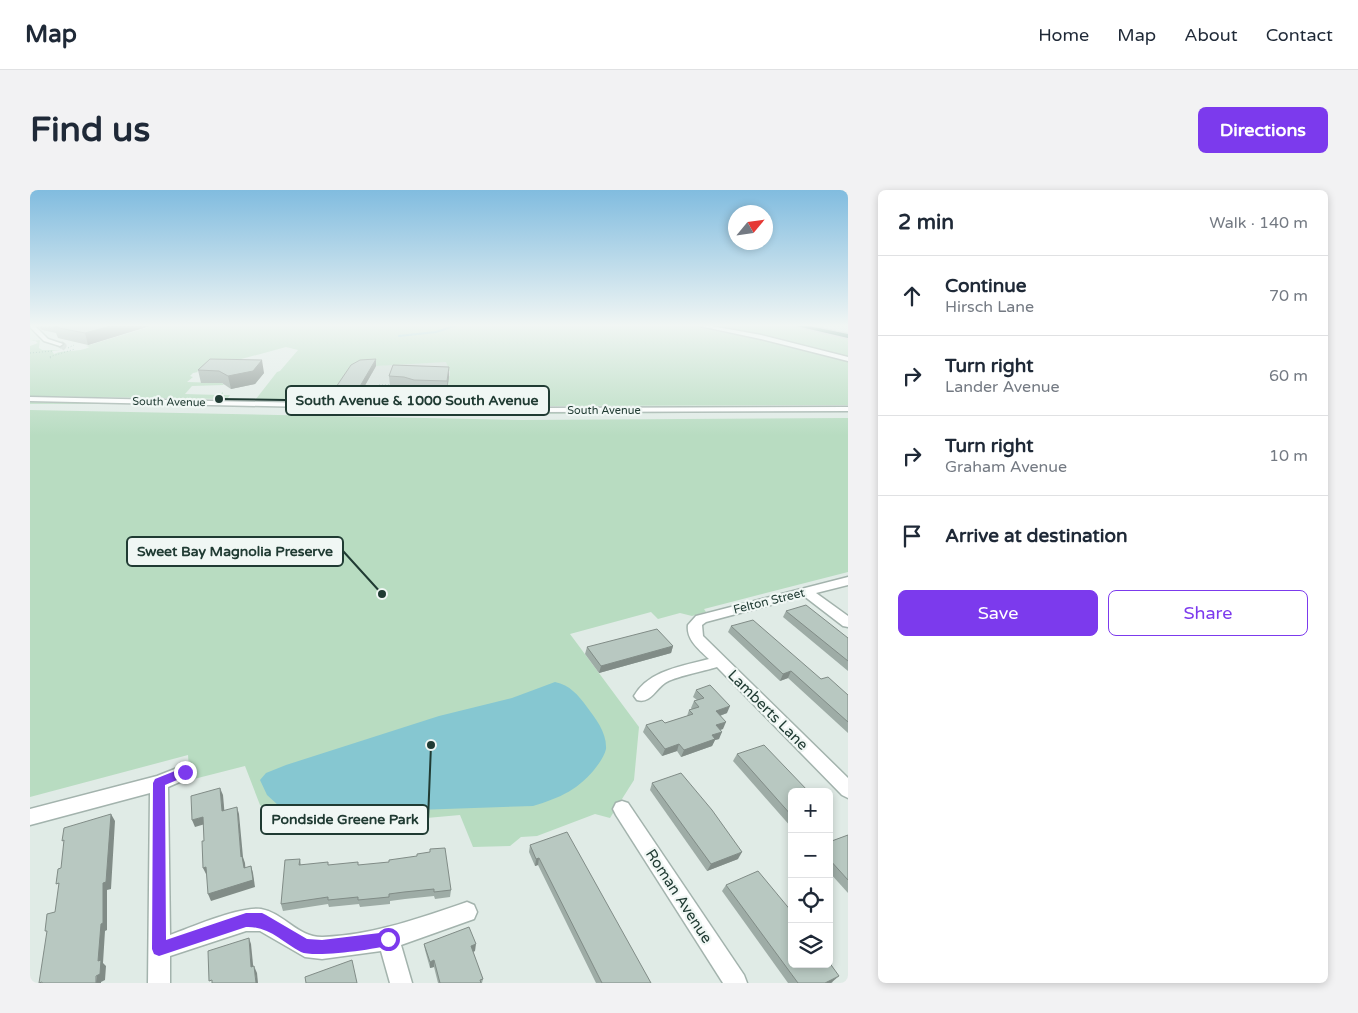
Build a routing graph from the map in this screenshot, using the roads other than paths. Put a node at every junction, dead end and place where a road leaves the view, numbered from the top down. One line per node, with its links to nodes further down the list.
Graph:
1 (30, 399): 3 (street, South Avenue)
2 (30, 406): 4 (street, South Avenue)
3 (848, 409)
4 (848, 415)
5 (848, 581): 6 (street, Felton Street)
6 (806, 592): 7 (street); 8 (street, Felton Street)
7 (848, 623)
8 (694, 627): 9 (street, Lamberts Lane)
9 (721, 662): 10 (street); 13 (street, Lamberts Lane)
10 (642, 696)
11 (185, 772): 12 (street)
12 (159, 783): 15 (street); 18 (street)
13 (848, 790)
14 (622, 809): 21 (street, Roman Avenue)
15 (30, 818)
16 (467, 912): 17 (street)
17 (388, 939): 18 (street); 20 (street)
18 (159, 949): 19 (street)
19 (159, 983)
20 (401, 983)
21 (736, 983)

